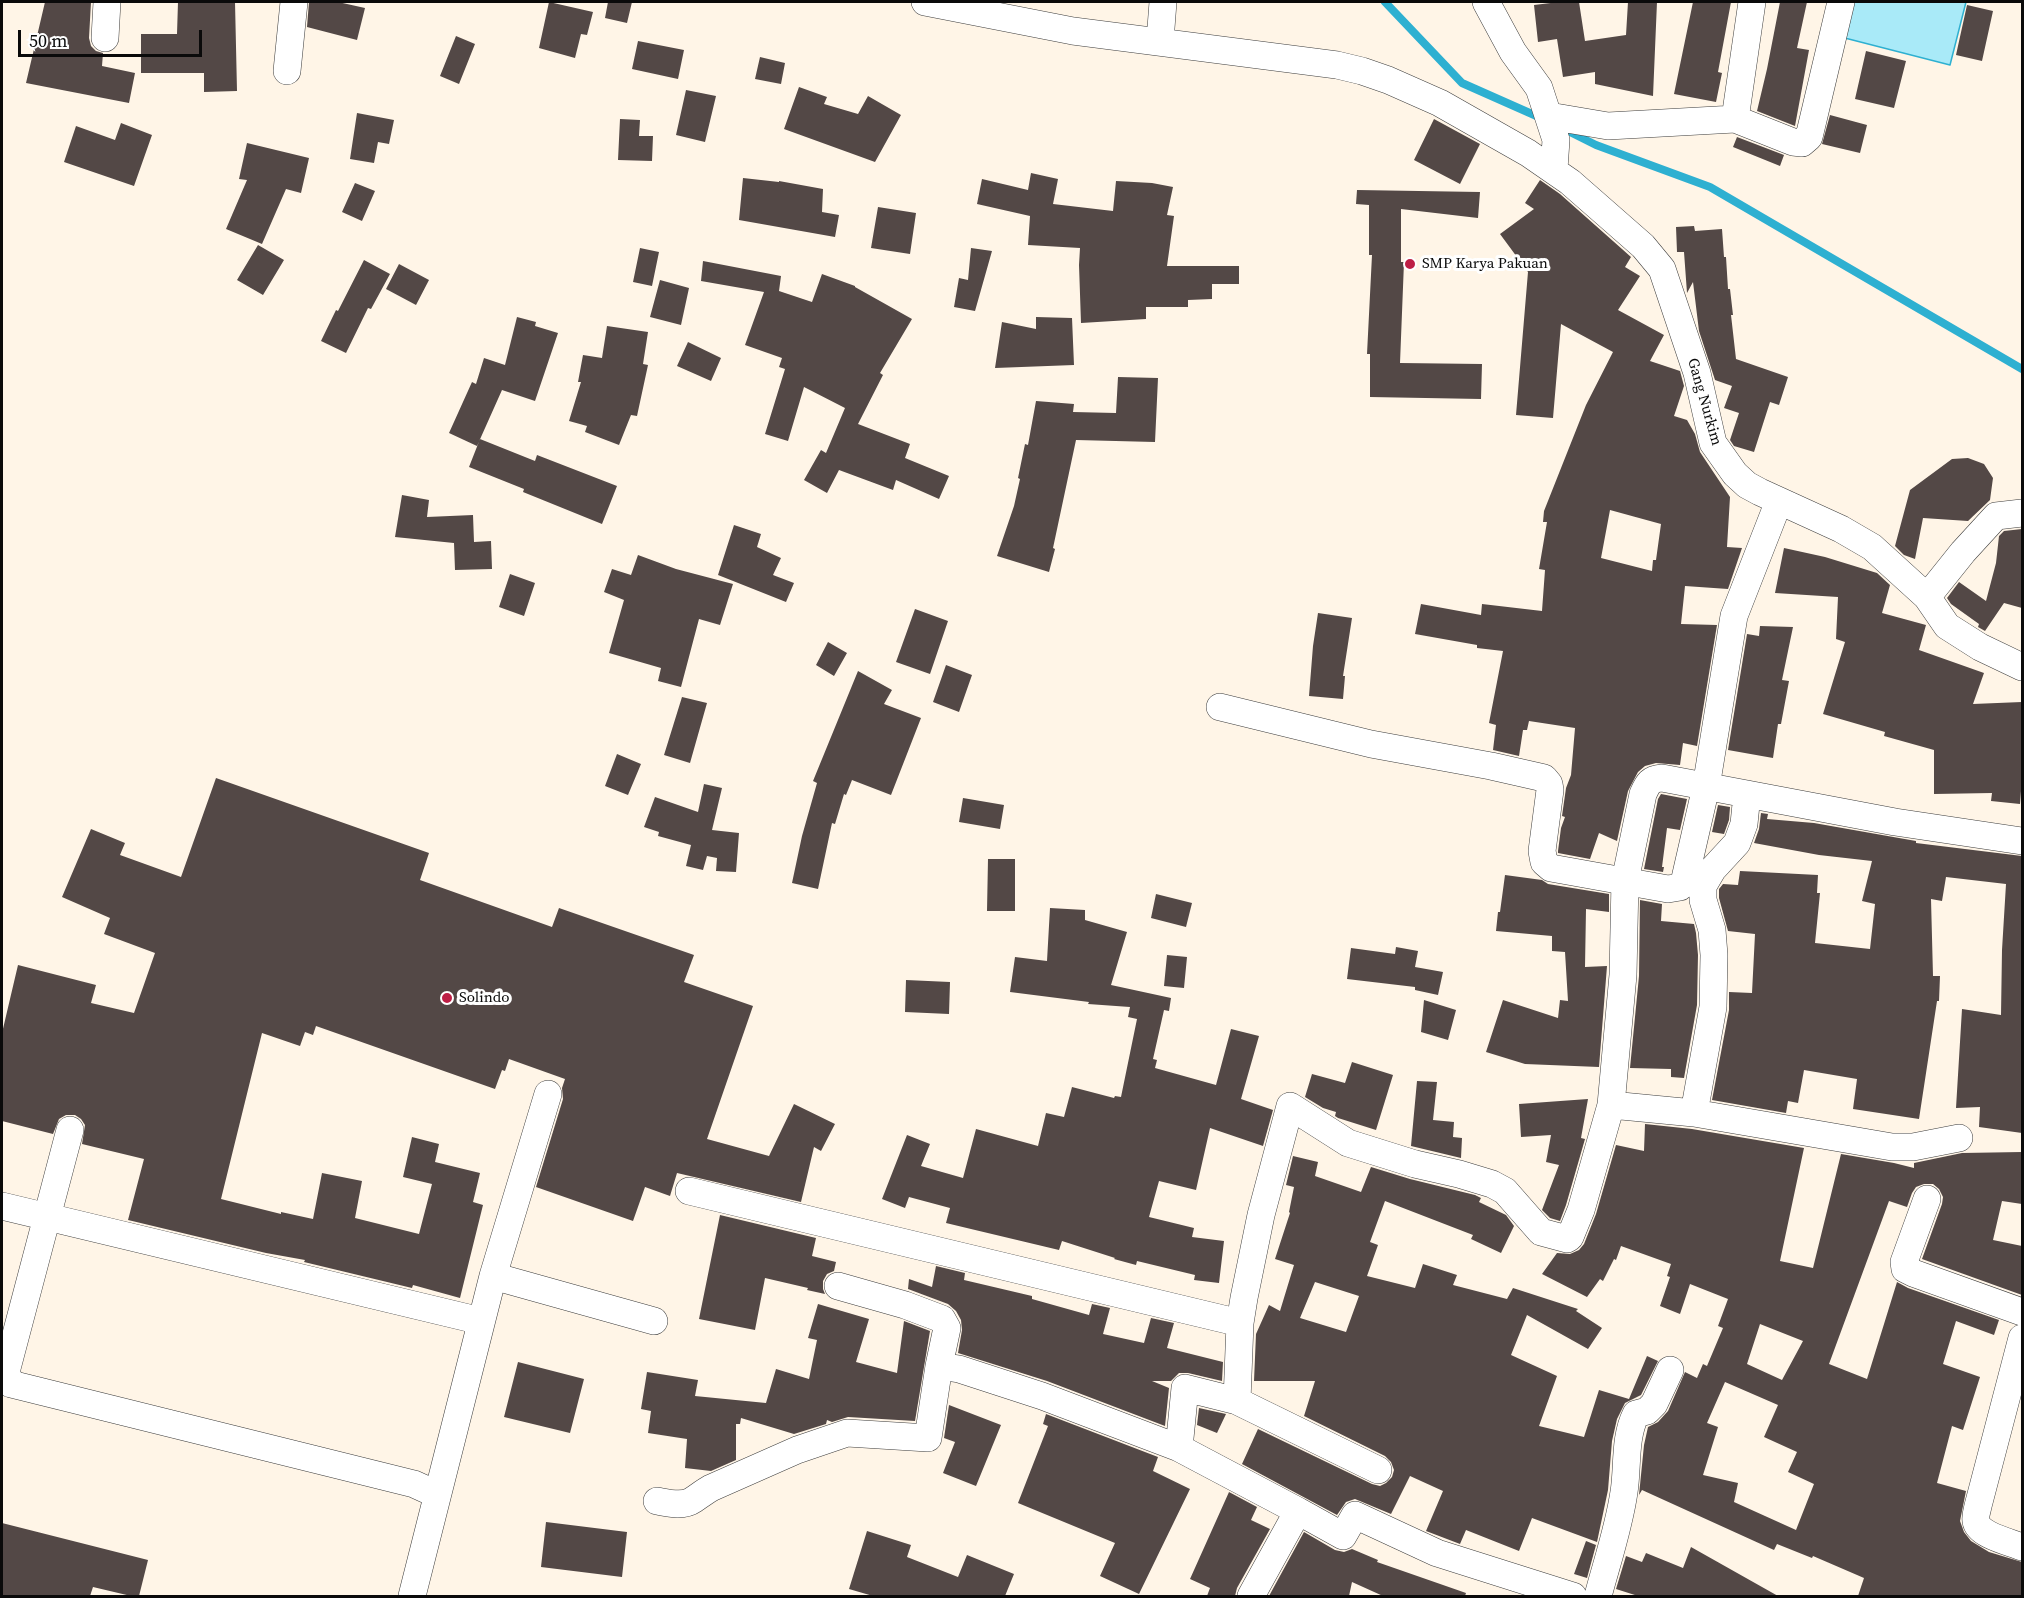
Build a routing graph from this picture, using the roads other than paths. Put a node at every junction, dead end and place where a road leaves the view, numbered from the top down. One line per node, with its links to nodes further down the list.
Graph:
1 (107, 2): 8 (street)
2 (294, 2): 10 (street)
3 (926, 2): 9 (street, Gang Nurkim)
4 (1163, 2): 9 (street)
5 (1486, 2): 12 (street)
6 (1752, 2): 11 (street)
7 (1841, 2): 11 (street)
8 (105, 38)
9 (1160, 41): 13 (street, Gang Nurkim)
10 (287, 70)
11 (1735, 119): 12 (street)
12 (1552, 125): 13 (street)
13 (1554, 170): 14 (street, Gang Nurkim)
14 (1779, 501): 16 (street, Gang Nurkim); 19 (street)
15 (2022, 513): 16 (street)
16 (1927, 597): 17 (street, Gang Nurkim)
17 (2022, 667)
18 (1220, 707): 22 (street)
19 (1707, 787): 20 (street); 22 (street); 22 (street)
20 (1747, 794): 21 (street); 25 (street)
21 (2022, 841)
22 (1625, 881): 24 (street)
23 (548, 1094): 32 (street)
24 (1611, 1105): 25 (street); 37 (street)
25 (1694, 1113): 27 (street)
26 (70, 1130): 31 (street)
27 (1959, 1138)
28 (689, 1191): 37 (street)
29 (1927, 1199): 34 (street)
30 (2, 1206): 31 (street)
31 (46, 1216): 35 (street); 44 (street)
32 (493, 1276): 35 (street); 36 (street)
33 (838, 1286): 39 (street)
34 (2022, 1312)
35 (481, 1321): 44 (street)
36 (654, 1321)
37 (1240, 1323): 41 (street)
38 (2022, 1338): 47 (street)
39 (939, 1366): 42 (street); 45 (street)
40 (1670, 1370): 51 (street)
41 (1237, 1401): 42 (street); 43 (street)
42 (1179, 1448): 46 (street)
43 (1378, 1470)
44 (436, 1494): 48 (street)
45 (657, 1501)
46 (1298, 1511): 49 (street); 50 (street)
47 (2022, 1547)
48 (412, 1596)
49 (1251, 1596)
50 (1573, 1596)
51 (1598, 1596)

